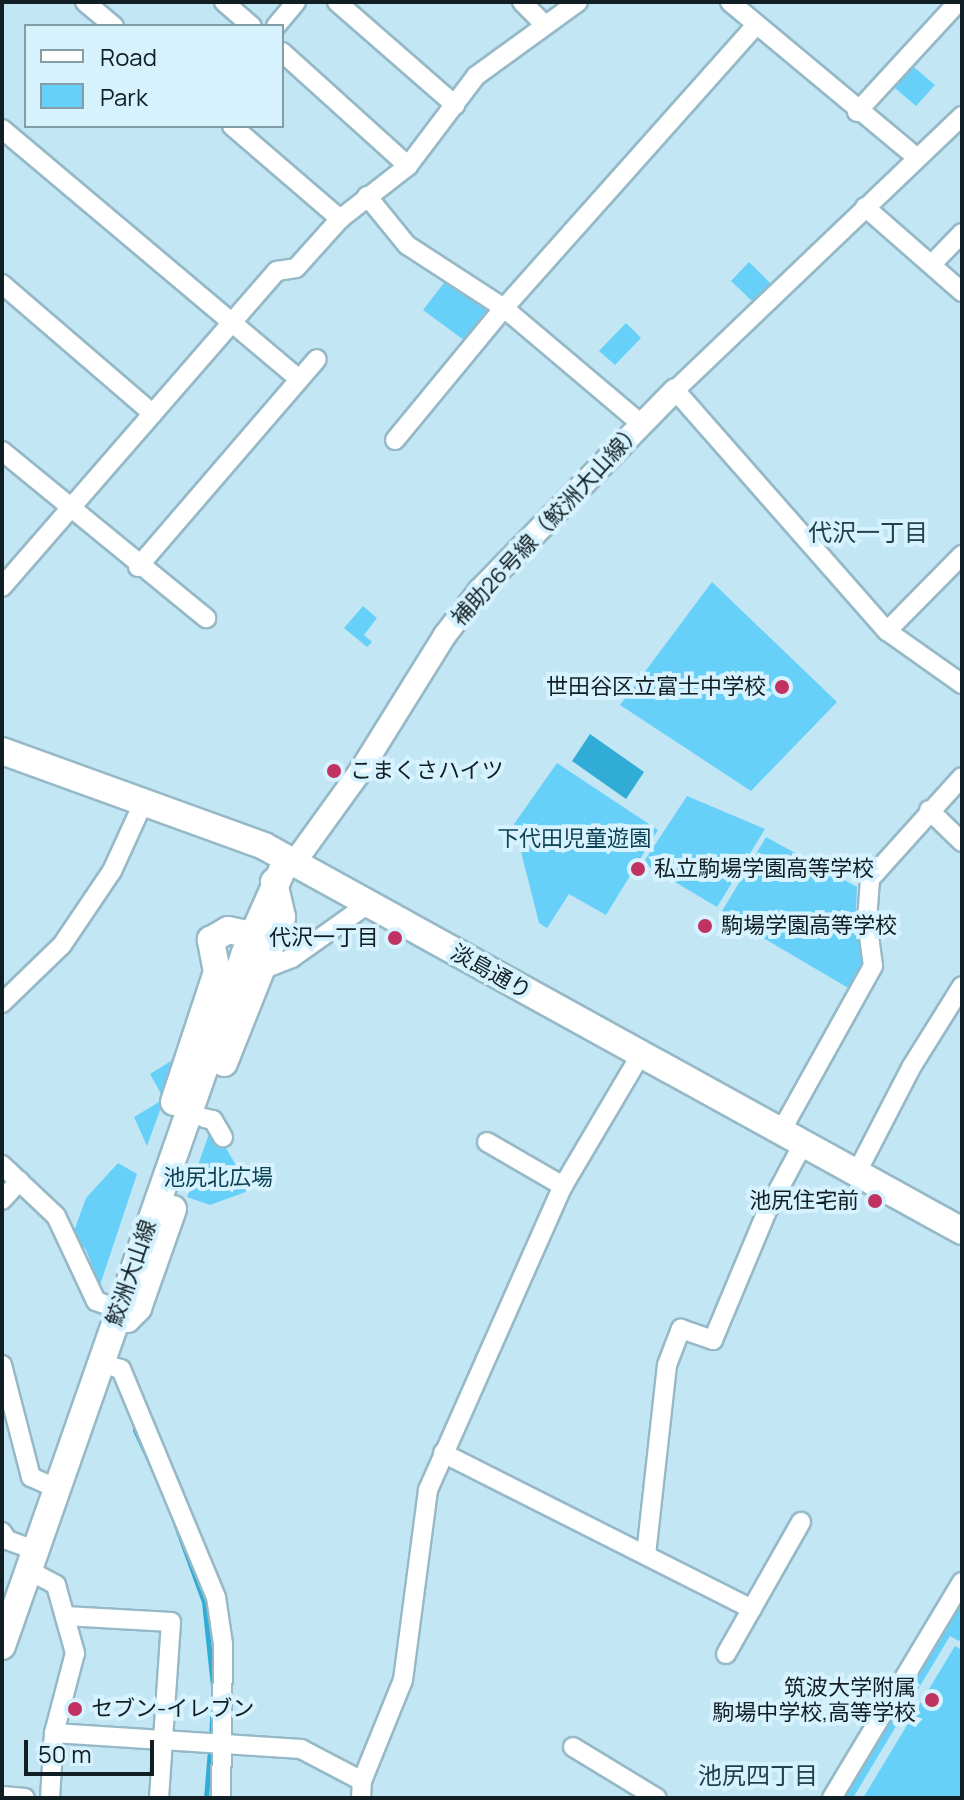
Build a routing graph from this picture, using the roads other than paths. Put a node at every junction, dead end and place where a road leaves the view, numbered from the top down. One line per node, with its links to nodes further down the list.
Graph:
1 (85, 2): 9 (street)
2 (224, 2): 10 (street)
3 (296, 2): 11 (street)
4 (337, 2): 15 (street)
5 (522, 2): 12 (street)
6 (578, 2): 12 (street)
7 (730, 2): 13 (street)
8 (958, 2): 16 (street)
9 (112, 24)
10 (250, 24)
11 (278, 24)
12 (544, 24): 15 (street)
13 (756, 25): 16 (street); 29 (street)
14 (284, 54): 21 (street)
15 (455, 105): 21 (street)
16 (857, 112): 20 (street)
17 (962, 116): 20 (street)
18 (234, 128): 24 (street)
19 (2, 129): 30 (street)
20 (917, 158): 23 (street)
21 (408, 166): 22 (street)
22 (367, 196): 24 (street); 29 (street)
23 (865, 207): 26 (street); 33 (street)
24 (340, 219): 30 (street)
25 (962, 233): 26 (street)
26 (932, 264): 28 (street)
27 (2, 284): 34 (street)
28 (962, 292)
29 (504, 308): 35 (street); 36 (street)
30 (233, 322): 32 (street); 34 (street)
31 (317, 359): 32 (street)
32 (299, 379): 40 (street)
33 (675, 390): 35 (street, 補助26号線（鮫洲大山線）); 43 (street)
34 (153, 414): 38 (street)
35 (640, 423): 50 (street, 補助26号線（鮫洲大山線）)
36 (395, 440)
37 (2, 451): 38 (street)
38 (71, 510): 40 (street); 41 (street)
39 (962, 555): 43 (street)
40 (138, 567): 42 (street)
41 (2, 587)
42 (206, 618)
43 (887, 631): 44 (street)
44 (962, 684)
45 (2, 751): 47 (main road, 淡島通り)
46 (962, 777): 48 (street)
47 (144, 801): 50 (main road, 淡島通り); 56 (street)
48 (929, 810): 49 (street); 60 (street)
49 (962, 842)
50 (291, 861): 51 (main road, 鮫洲大山線); 52 (main road, 淡島通り)
51 (274, 882): 53 (main road, 鮫洲大山線); 54 (main road)
52 (368, 904): 54 (street); 57 (main road, 淡島通り)
53 (252, 935): 58 (main road); 68 (main road, 鮫洲大山線)
54 (261, 970): 58 (main road)
55 (962, 986): 63 (street)
56 (2, 1003)
57 (640, 1056): 60 (main road, 淡島通り); 65 (street)
58 (198, 1095): 59 (street); 68 (main road); 68 (main road)
59 (223, 1137)
60 (791, 1139): 63 (main road, 淡島通り); 75 (street)
61 (487, 1142): 65 (street)
62 (2, 1165): 64 (street)
63 (856, 1174): 67 (main road, 淡島通り)
64 (20, 1181): 66 (street); 68 (street)
65 (563, 1186): 71 (street)
66 (2, 1200)
67 (962, 1231)
68 (119, 1308): 69 (main road, 鮫洲大山線)
69 (100, 1363): 72 (main road, 鮫洲大山線); 84 (street)
70 (2, 1365): 72 (street)
71 (443, 1453): 75 (street); 86 (street)
72 (56, 1488): 76 (main road, 鮫洲大山線)
73 (801, 1522): 78 (street)
74 (2, 1532): 76 (street)
75 (646, 1555): 78 (street)
76 (32, 1560): 79 (street); 80 (main road, 鮫洲大山線)
77 (962, 1582): 93 (street)
78 (752, 1609): 81 (street)
79 (65, 1616): 82 (street); 83 (street)
80 (2, 1646)
81 (726, 1654)
82 (54, 1733): 83 (street); 89 (street)
83 (163, 1738): 84 (street); 90 (street)
84 (218, 1742): 86 (street); 91 (street)
85 (573, 1747): 92 (street)
86 (361, 1789)
87 (2, 1796): 88 (street)
88 (25, 1798)
89 (50, 1798)
90 (159, 1798)
91 (221, 1798)
92 (657, 1798)
93 (832, 1798)

